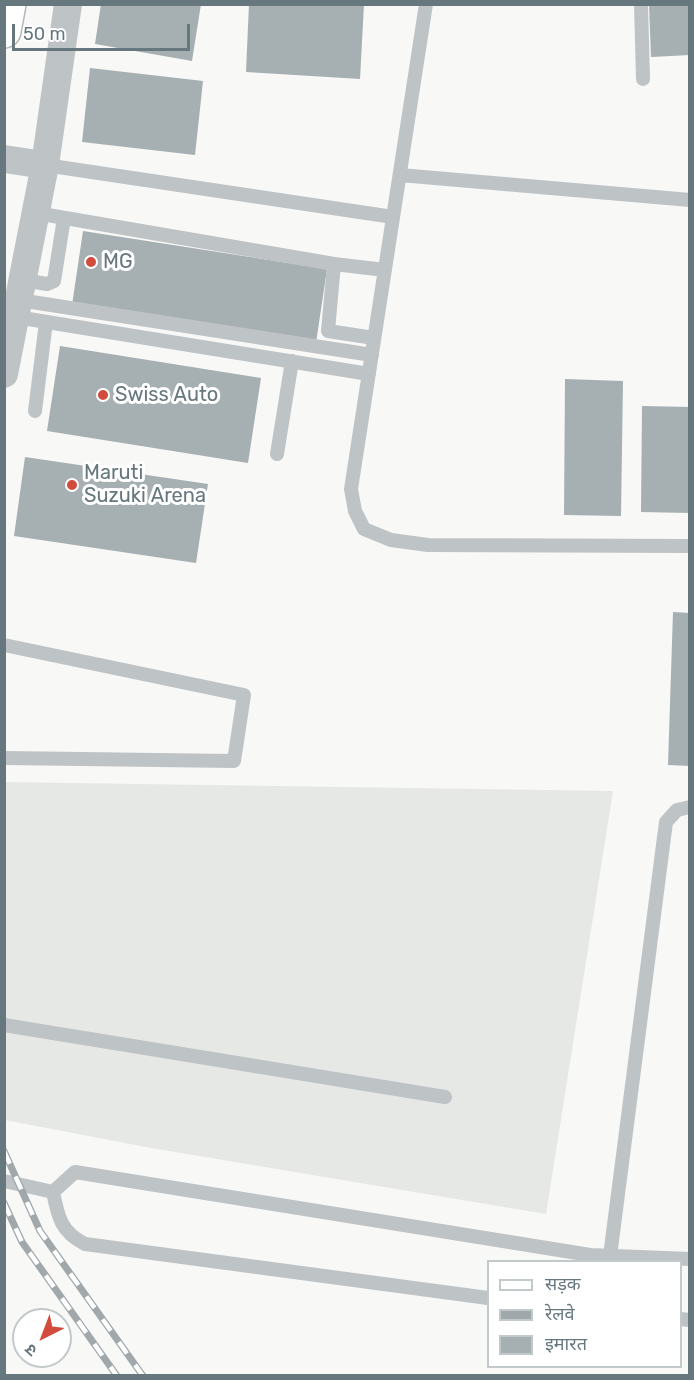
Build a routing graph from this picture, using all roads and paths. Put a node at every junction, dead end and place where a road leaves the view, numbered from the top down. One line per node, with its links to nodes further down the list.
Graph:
1 (9, 4): 5 (main road)
2 (68, 4): 8 (street)
3 (426, 4): 9 (lane)
4 (641, 4): 6 (lane)
5 (4, 31)
6 (643, 79)
7 (4, 159): 8 (street)
8 (45, 165): 11 (street); 12 (lane)
9 (400, 176): 10 (lane); 12 (lane)
10 (690, 200)
11 (36, 213): 13 (lane); 16 (street)
12 (393, 217): 15 (lane)
13 (64, 218): 14 (lane); 16 (lane)
14 (334, 264): 15 (lane); 18 (lane)
15 (385, 270): 18 (lane)
16 (19, 299): 17 (lane); 19 (lane); 21 (street)
17 (46, 322): 20 (lane); 23 (lane)
18 (374, 338): 19 (lane)
19 (372, 356): 22 (lane)
20 (292, 361): 22 (lane); 24 (lane)
21 (4, 374)
22 (369, 374): 25 (lane)
23 (35, 411)
24 (278, 454)
25 (690, 546)
26 (5, 649): 27 (lane)
27 (4, 758)
28 (690, 807): 33 (lane)
29 (4, 1025): 30 (lane)
30 (445, 1097)
31 (4, 1181): 32 (lane)
32 (53, 1192): 33 (lane); 35 (lane)
33 (610, 1256): 34 (lane)
34 (690, 1259)
35 (487, 1298)

